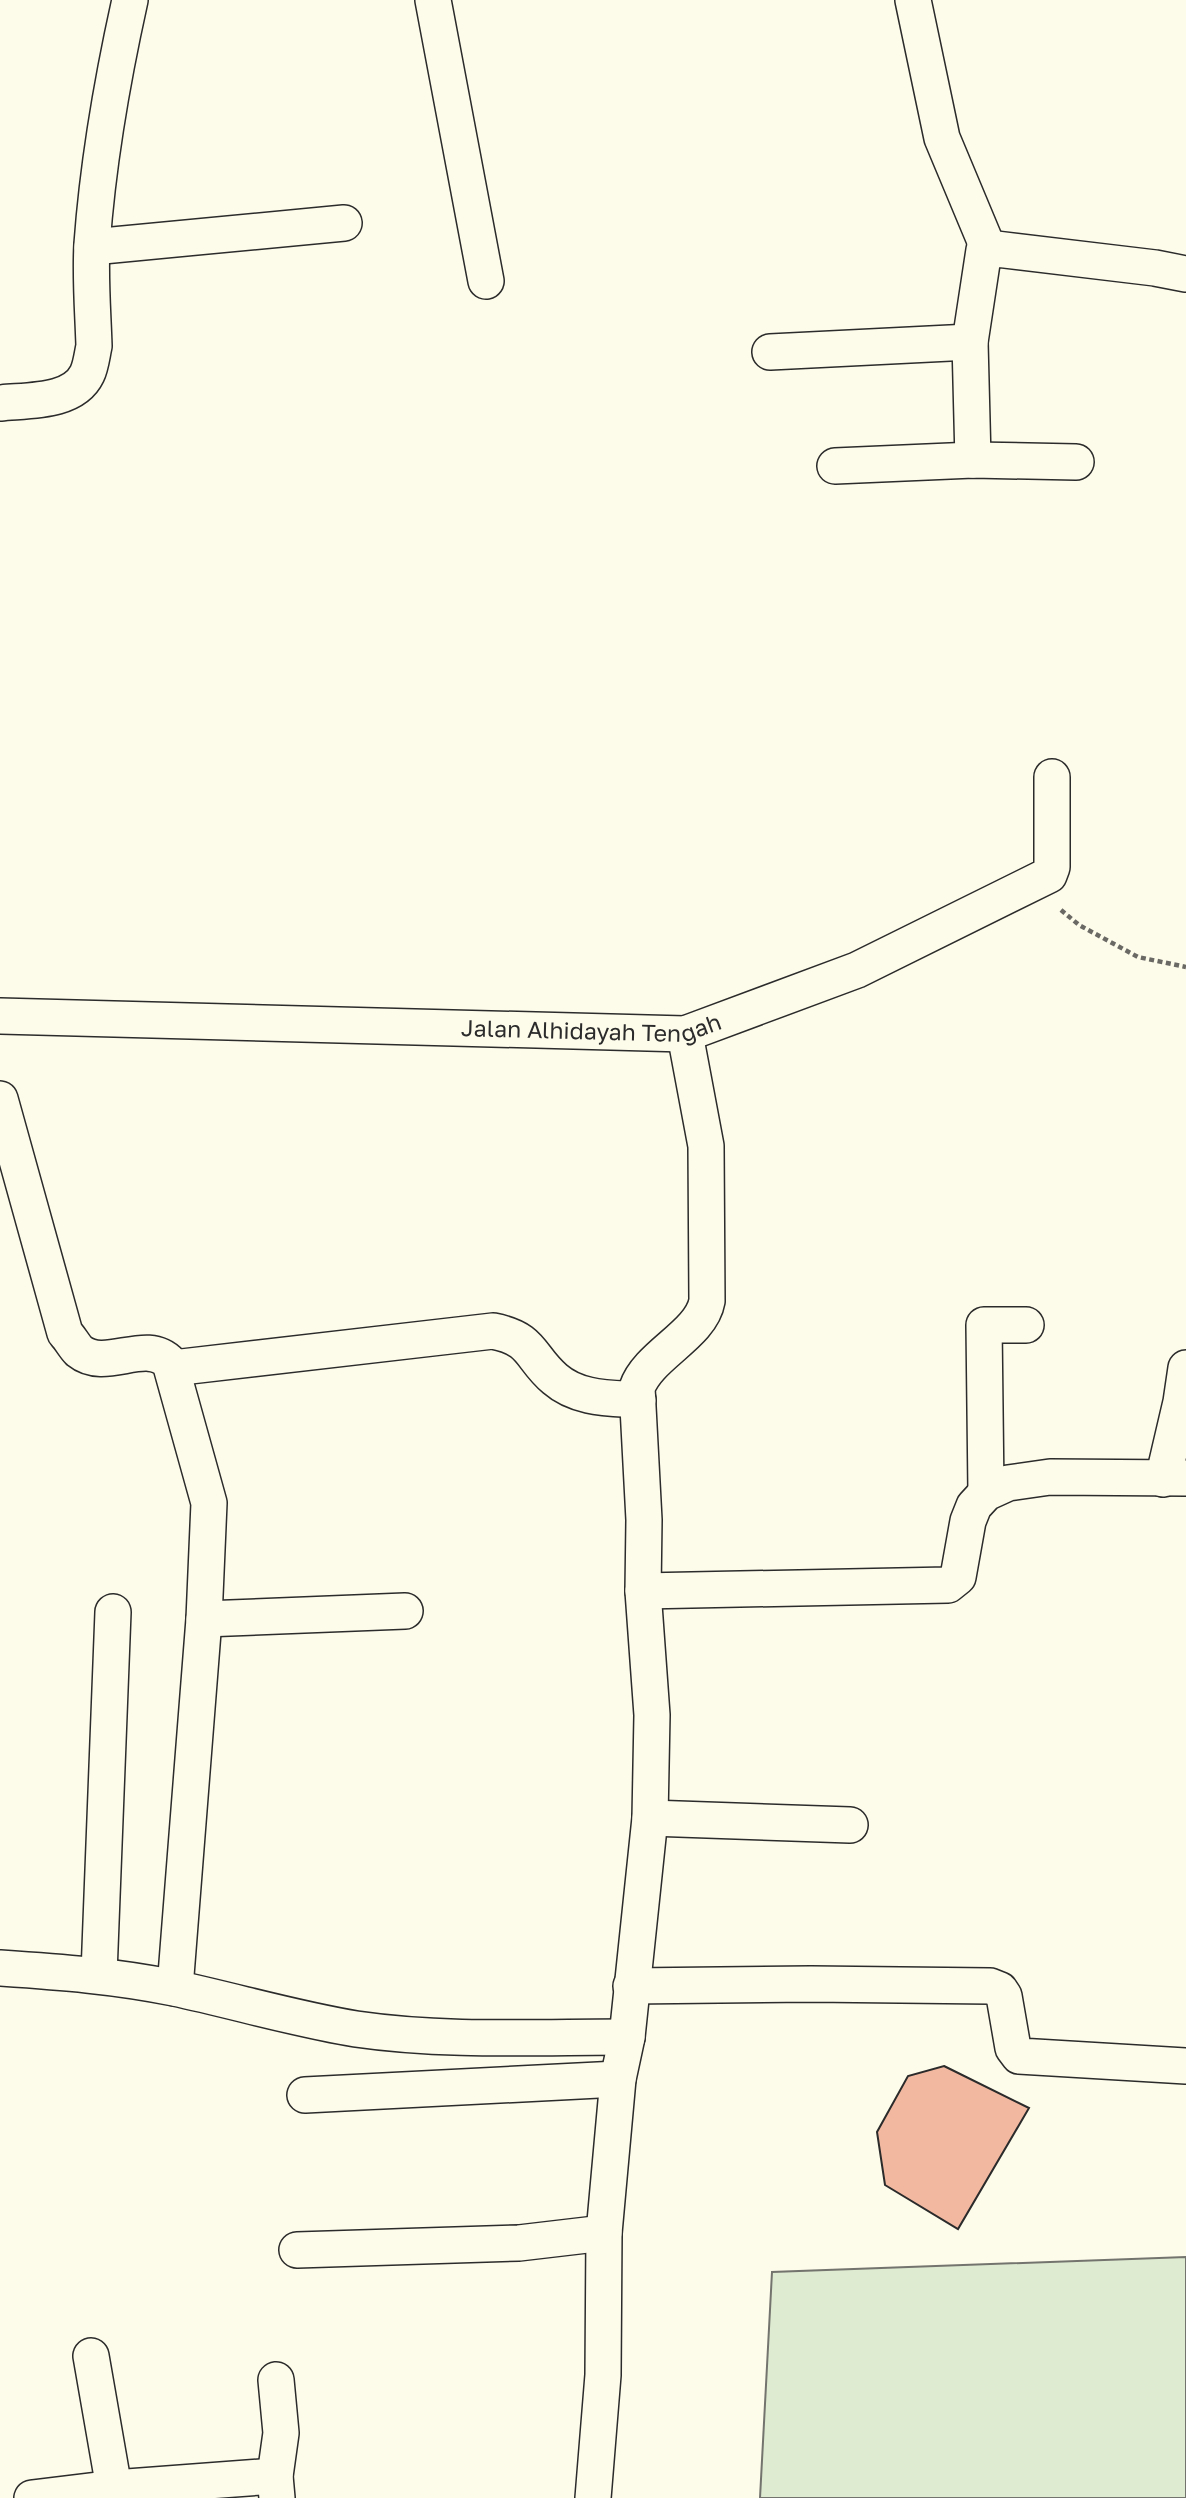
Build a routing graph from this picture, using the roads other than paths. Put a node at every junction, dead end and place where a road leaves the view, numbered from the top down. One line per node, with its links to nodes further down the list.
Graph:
1 (130, 0): 5 (street)
2 (433, 0): 8 (street)
3 (913, 0): 6 (street)
4 (344, 223): 5 (street)
5 (92, 247): 11 (street)
6 (989, 248): 7 (street); 9 (street)
7 (1186, 274)
8 (486, 281)
9 (970, 341): 10 (street); 12 (street)
10 (770, 352)
11 (0, 403)
12 (972, 460): 13 (street); 14 (street)
13 (1076, 462)
14 (835, 466)
15 (1052, 777): 17 (street, Jalan Alhidayah Tengah)
16 (0, 1016): 17 (street, Jalan Alhidayah Tengah)
17 (685, 1034): 22 (street)
18 (0, 1099): 20 (street)
19 (1026, 1325): 24 (street)
20 (173, 1368): 22 (street); 28 (street)
21 (1186, 1368): 23 (street)
22 (638, 1400): 25 (street)
23 (1174, 1478): 24 (street)
24 (986, 1493): 25 (street)
25 (643, 1591): 29 (street)
26 (405, 1611): 28 (street)
27 (113, 1612): 32 (street)
28 (204, 1619): 34 (street)
29 (650, 1818): 30 (street); 33 (street)
30 (850, 1825)
31 (0, 1968): 32 (street)
32 (99, 1974): 34 (street)
33 (631, 1986): 35 (street); 36 (street)
34 (175, 1988): 35 (street)
35 (627, 2038): 37 (street)
36 (1186, 2066)
37 (618, 2079): 38 (street); 39 (street)
38 (304, 2095)
39 (604, 2233): 40 (street); 46 (street)
40 (297, 2250)
41 (91, 2356): 44 (street)
42 (276, 2381): 43 (street)
43 (276, 2487): 44 (street)
44 (114, 2488): 45 (street)
45 (32, 2498)
46 (593, 2498)

